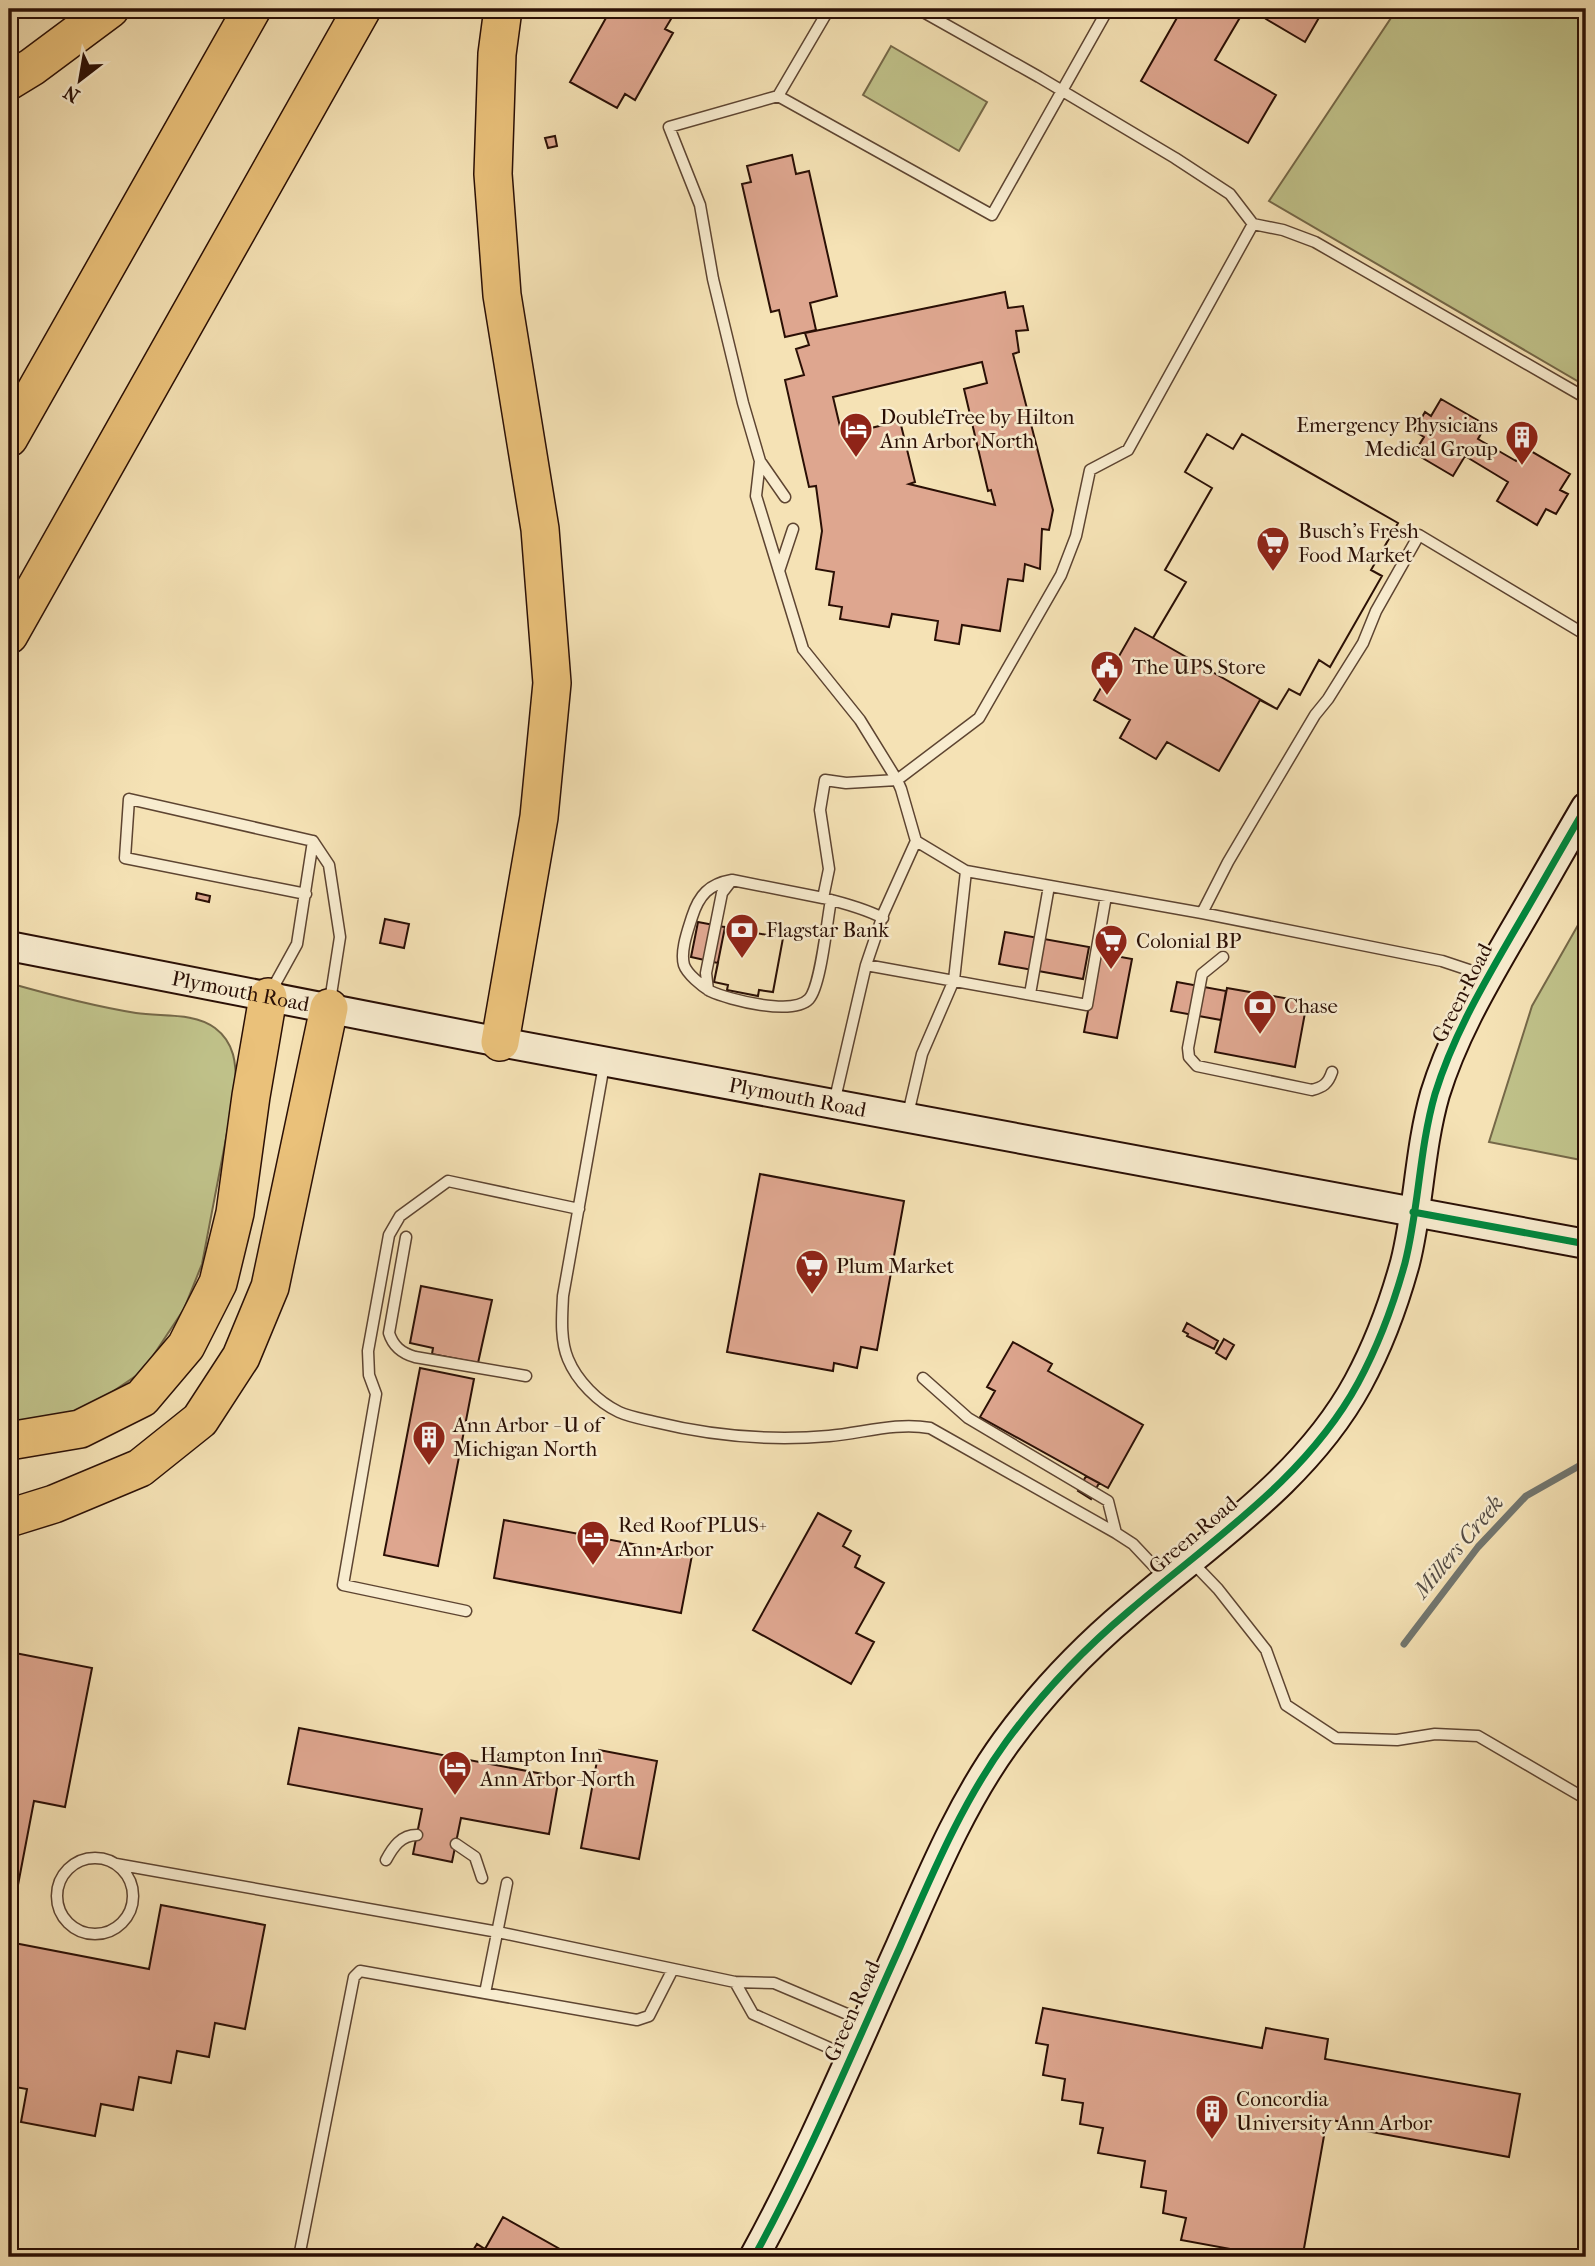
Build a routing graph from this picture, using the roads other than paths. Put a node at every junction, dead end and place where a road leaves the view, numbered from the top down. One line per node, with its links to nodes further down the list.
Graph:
1 (110, 9): 8 (highway)
2 (252, 9): 13 (highway)
3 (362, 9): 18 (highway)
4 (503, 9): 41 (highway)
5 (829, 9): 10 (lane)
6 (918, 9): 9 (lane)
7 (1108, 9): 9 (lane)
8 (9, 81)
9 (1062, 90): 10 (lane); 11 (lane)
10 (778, 96): 14 (lane)
11 (1253, 224): 12 (lane); 20 (lane)
12 (1586, 398)
13 (9, 438)
14 (760, 461): 15 (lane); 17 (lane)
15 (785, 497)
16 (793, 529): 17 (lane)
17 (779, 571): 20 (lane)
18 (9, 635)
19 (1586, 635): 30 (lane)
20 (897, 780): 23 (lane); 29 (lane)
21 (1586, 807): 35 (street, Green Road)
22 (313, 841): 27 (lane); 27 (lane); 40 (lane)
23 (916, 841): 24 (lane); 31 (lane)
24 (966, 871): 26 (lane); 36 (lane)
25 (732, 880): 29 (lane); 37 (lane); 37 (lane)
26 (1049, 886): 28 (lane); 38 (lane)
27 (306, 894): 39 (lane)
28 (1106, 896): 30 (lane); 38 (lane)
29 (827, 899): 31 (lane); 37 (lane)
30 (1202, 913): 35 (lane)
31 (883, 918): 34 (lane)
32 (9, 946): 39 (street, Plymouth Road)
33 (1223, 957): 43 (lane)
34 (866, 965): 36 (lane); 44 (lane)
35 (1488, 976): 47 (street, Green Road)
36 (954, 980): 38 (lane); 45 (lane)
37 (708, 990)
38 (1030, 994)
39 (268, 997): 40 (street, Plymouth Road); 52 (highway)
40 (329, 1009): 41 (street, Plymouth Road); 53 (highway)
41 (500, 1042): 42 (street, Plymouth Road)
42 (604, 1061): 44 (street, Plymouth Road); 46 (lane)
43 (1332, 1072)
44 (834, 1104): 45 (street, Plymouth Road)
45 (907, 1118): 47 (street, Plymouth Road)
46 (579, 1209): 54 (lane); 57 (lane)
47 (1413, 1212): 49 (street, Plymouth Road); 55 (street, Green Road)
48 (406, 1237): 50 (lane)
49 (1586, 1244)
50 (526, 1376)
51 (923, 1378): 54 (lane)
52 (9, 1441)
53 (9, 1518)
54 (1116, 1533): 56 (lane)
55 (1190, 1560): 56 (street, Green Road); 58 (lane)
56 (1167, 1580): 69 (street, Green Road)
57 (466, 1611)
58 (1586, 1799)
59 (417, 1835): 61 (lane)
60 (456, 1844): 63 (lane)
61 (386, 1860)
62 (116, 1864): 62 (lane); 65 (lane)
63 (482, 1878)
64 (508, 1883): 65 (lane)
65 (498, 1932): 66 (lane); 68 (lane)
66 (673, 1969): 67 (lane); 68 (lane)
67 (735, 1982): 69 (lane); 70 (lane)
68 (485, 1993): 72 (lane)
69 (866, 2022): 70 (street, Green Road)
70 (851, 2057): 73 (street, Green Road)
71 (1586, 2251): 74 (lane)
72 (299, 2257)
73 (754, 2257)
74 (1583, 2257)

